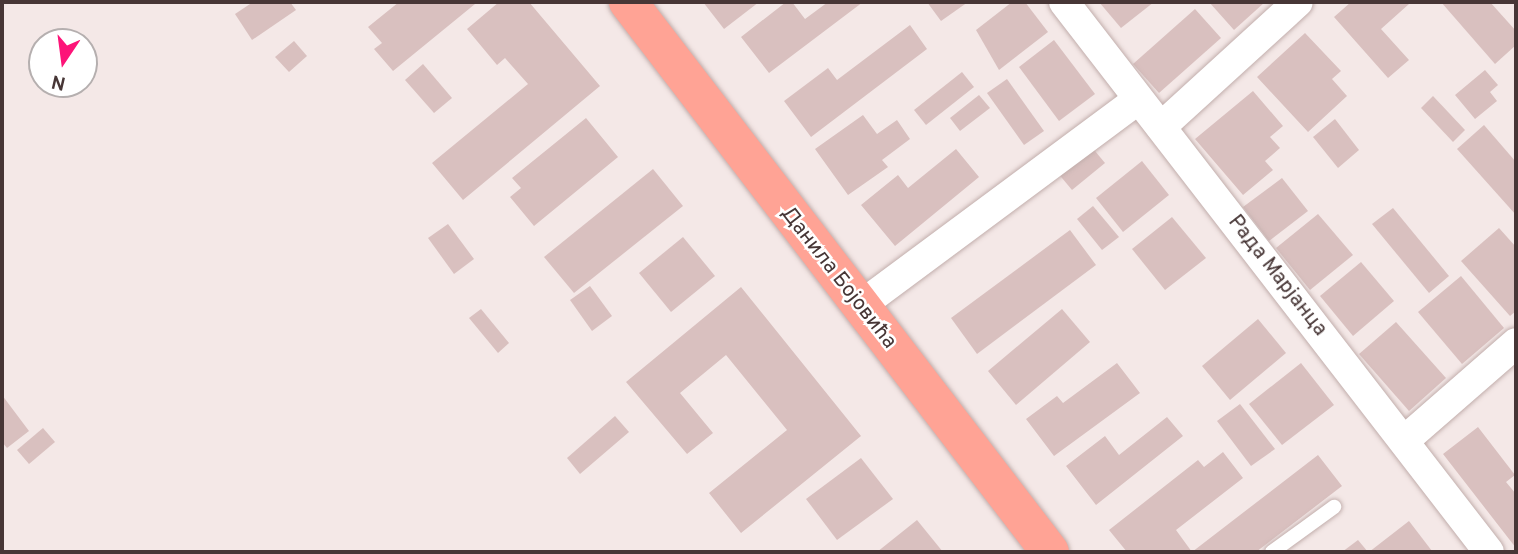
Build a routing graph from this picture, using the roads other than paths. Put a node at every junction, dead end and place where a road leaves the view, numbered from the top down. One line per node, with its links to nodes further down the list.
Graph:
1 (628, 2): 6 (main road, Данила Бојовића)
2 (1064, 2): 4 (street, Рада Марјанца)
3 (1298, 2): 5 (street)
4 (1137, 100): 5 (street, Рада Марјанца); 6 (street)
5 (1161, 127): 8 (street, Рада Марјанца)
6 (860, 306): 10 (main road, Данила Бојовића)
7 (1516, 343): 8 (street)
8 (1405, 440): 12 (street, Рада Марјанца)
9 (1334, 507): 11 (lane)
10 (1050, 552)
11 (1272, 552)
12 (1489, 552)

